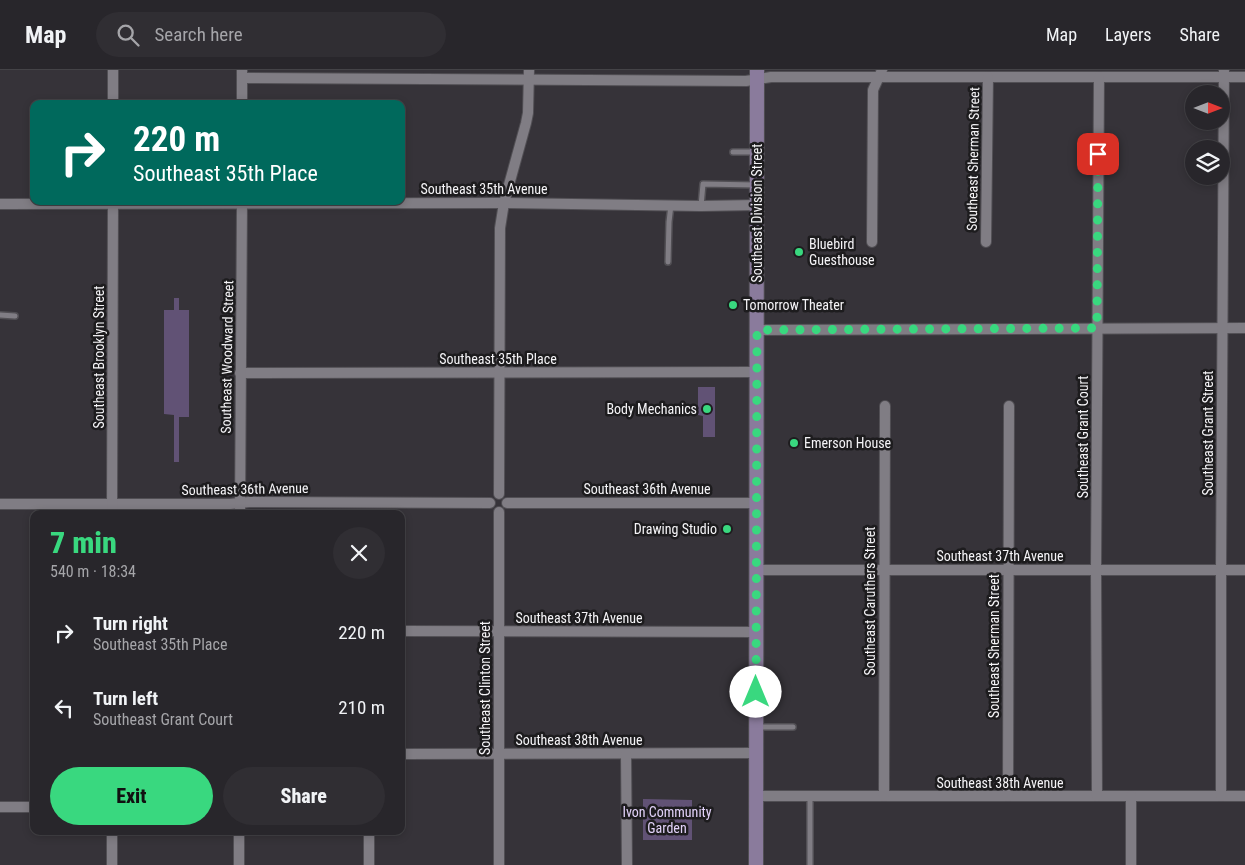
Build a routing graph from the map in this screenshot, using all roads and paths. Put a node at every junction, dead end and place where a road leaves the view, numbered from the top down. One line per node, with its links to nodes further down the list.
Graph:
1 (113, 70): 11 (street)
2 (1019, 73): 8 (street); 9 (street)
3 (1224, 73): 9 (street); 10 (street); 31 (street, Southeast Grant Street)
4 (242, 74): 6 (street); 12 (street)
5 (881, 74): 7 (street); 8 (street); 25 (street)
6 (529, 75): 7 (street); 18 (street)
7 (757, 75): 14 (main road, Southeast Division Street)
8 (988, 77): 26 (street, Southeast Sherman Street)
9 (1099, 77): 30 (street, Southeast Grant Court)
10 (1245, 77)
11 (113, 100)
12 (242, 100)
13 (733, 152): 14 (lane)
14 (757, 152): 15 (main road, Southeast Division Street)
15 (757, 185): 23 (main road, Southeast Division Street); 24 (lane)
16 (30, 203): 19 (street, Southeast 35th Avenue)
17 (405, 203): 18 (street, Southeast 35th Avenue)
18 (504, 203): 20 (street, Southeast 35th Avenue); 36 (street)
19 (0, 204)
20 (671, 204): 24 (street, Southeast 35th Avenue); 27 (lane)
21 (113, 205): 45 (street, Southeast Brooklyn Street)
22 (242, 205): 35 (street, Southeast Woodward Street)
23 (757, 205): 24 (street, Southeast 35th Avenue); 33 (main road, Southeast Division Street)
24 (701, 206)
25 (872, 242)
26 (986, 242)
27 (668, 262)
28 (0, 315): 29 (lane)
29 (14, 316)
30 (1097, 328): 31 (street); 33 (street); 50 (street, Southeast Grant Court)
31 (1222, 328): 32 (street); 51 (street, Southeast Grant Street)
32 (1245, 328)
33 (757, 330): 34 (main road, Southeast Division Street)
34 (756, 372): 36 (street, Southeast 35th Place); 42 (main road, Southeast Division Street)
35 (240, 373): 36 (street, Southeast 35th Place); 44 (street, Southeast Woodward Street)
36 (499, 373): 39 (street)
37 (886, 406): 48 (street, Southeast Caruthers Street)
38 (1009, 406): 49 (street, Southeast Sherman Street)
39 (499, 494): 40 (street); 41 (street)
40 (490, 503): 44 (street, Southeast 36th Avenue); 46 (street)
41 (507, 503): 42 (street, Southeast 36th Avenue); 46 (street)
42 (756, 503): 47 (main road, Southeast Division Street)
43 (0, 504): 45 (street, Southeast 36th Avenue)
44 (240, 508): 45 (street, Southeast 36th Avenue)
45 (112, 509)
46 (499, 512): 54 (street, Southeast Clinton Street)
47 (756, 570): 48 (street, Southeast 37th Avenue); 55 (main road, Southeast Division Street)
48 (884, 570): 49 (street, Southeast 37th Avenue); 64 (street, Southeast Caruthers Street)
49 (1008, 570): 50 (street, Southeast 37th Avenue); 65 (street, Southeast Sherman Street)
50 (1096, 570): 51 (street, Southeast 37th Avenue); 66 (street, Southeast Grant Court)
51 (1221, 570): 52 (street, Southeast 37th Avenue); 68 (street, Southeast Grant Street)
52 (1245, 570)
53 (405, 631): 54 (street, Southeast 37th Avenue)
54 (499, 631): 55 (street, Southeast 37th Avenue); 60 (street, Southeast Clinton Street)
55 (756, 632): 56 (main road, Southeast Division Street)
56 (756, 727): 57 (lane); 58 (main road, Southeast Division Street)
57 (792, 728)
58 (756, 753): 61 (street, Southeast 38th Avenue); 62 (main road, Southeast Division Street)
59 (405, 754): 60 (street, Southeast 38th Avenue)
60 (498, 754): 61 (street, Southeast 38th Avenue); 78 (street, Southeast Clinton Street)
61 (626, 754): 79 (street)
62 (756, 796): 63 (street, Southeast 38th Avenue); 80 (main road, Southeast Division Street)
63 (810, 796): 64 (street, Southeast 38th Avenue); 81 (lane)
64 (884, 796): 65 (street, Southeast 38th Avenue)
65 (1008, 796): 66 (street, Southeast 38th Avenue)
66 (1097, 796): 67 (street, Southeast 38th Avenue)
67 (1131, 796): 68 (street, Southeast 38th Avenue); 82 (street)
68 (1221, 796): 69 (street, Southeast 38th Avenue)
69 (1245, 796)
70 (0, 807): 71 (street)
71 (30, 807)
72 (112, 835): 75 (street)
73 (239, 835): 76 (street)
74 (369, 835): 77 (street)
75 (112, 865)
76 (239, 865)
77 (369, 865)
78 (499, 865)
79 (627, 865)
80 (756, 865)
81 (810, 865)
82 (1131, 865)

